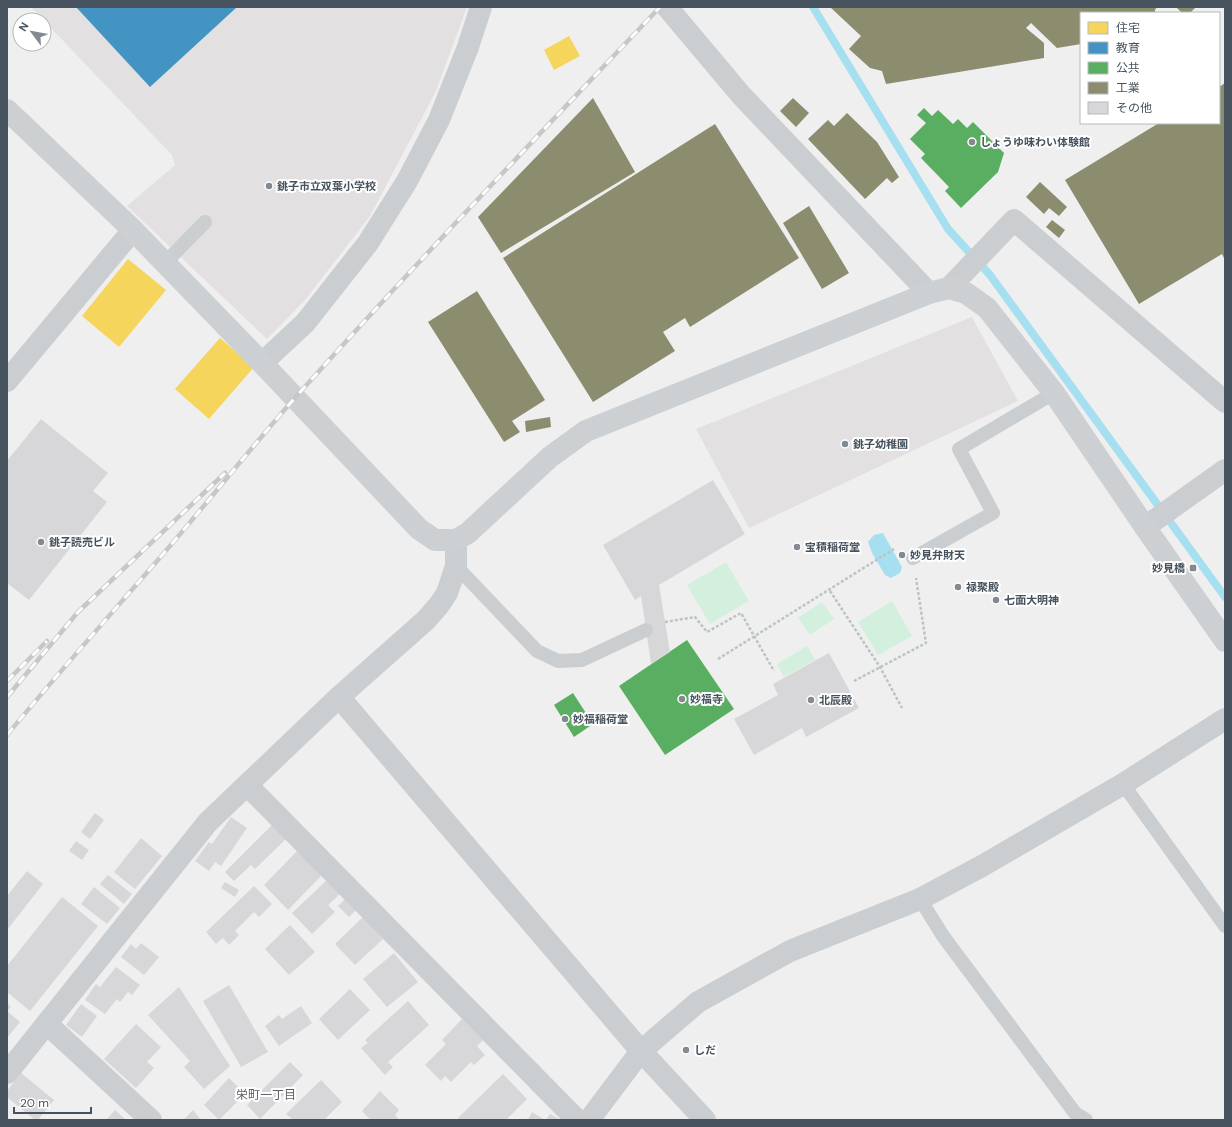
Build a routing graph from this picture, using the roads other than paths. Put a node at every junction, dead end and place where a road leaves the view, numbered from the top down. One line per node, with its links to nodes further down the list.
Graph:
1 (481, 7): 8 (street)
2 (667, 7): 7 (street)
3 (7, 110): 5 (street)
4 (205, 222): 6 (lane)
5 (133, 230): 6 (street); 9 (street)
6 (165, 263): 8 (street)
7 (939, 291): 10 (street); 11 (street); 14 (street)
8 (262, 363): 14 (street)
9 (7, 381)
10 (1054, 394): 13 (street); 15 (lane)
11 (1225, 402)
12 (1225, 470): 13 (street)
13 (1145, 527): 18 (street)
14 (456, 540): 16 (street)
15 (913, 558)
16 (456, 566): 17 (lane); 19 (street)
17 (646, 630)
18 (1225, 641)
19 (339, 697): 22 (street); 26 (street)
20 (1225, 719): 21 (street)
21 (1123, 784): 23 (street); 24 (lane)
22 (246, 785): 25 (street); 29 (street)
23 (920, 899): 26 (street); 32 (lane)
24 (1225, 926)
25 (47, 1024): 27 (street); 28 (street)
26 (641, 1051): 30 (street); 31 (street)
27 (7, 1073)
28 (151, 1120)
29 (577, 1120)
30 (589, 1120)
31 (705, 1120)
32 (1086, 1120)

